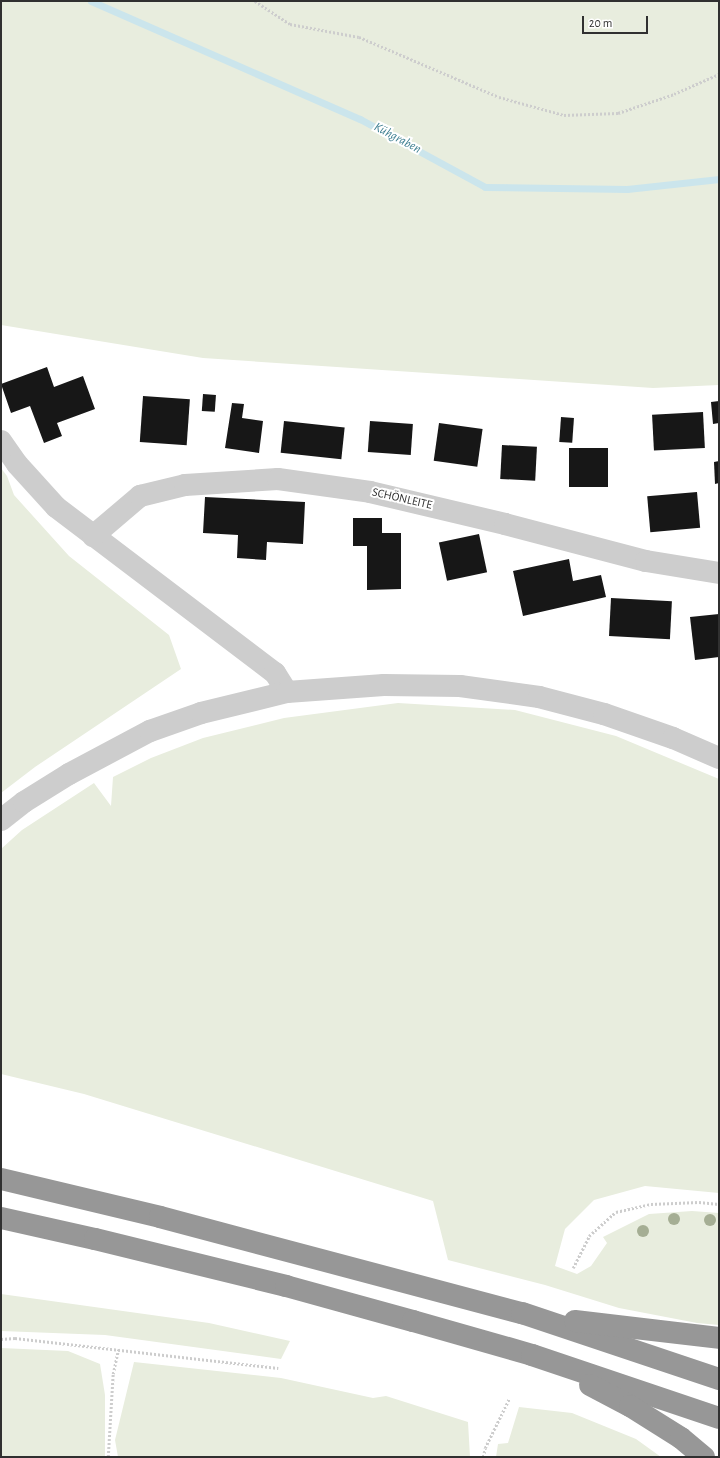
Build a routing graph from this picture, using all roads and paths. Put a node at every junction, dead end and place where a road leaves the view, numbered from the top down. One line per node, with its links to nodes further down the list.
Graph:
1 (255, 1): 2 (path)
2 (719, 74)
3 (1, 441): 4 (street)
4 (93, 536): 5 (street, SCHÖNLEITE); 6 (street)
5 (719, 573)
6 (287, 692): 7 (street); 8 (street)
7 (719, 758)
8 (1, 820)
9 (1, 1180): 13 (highway)
10 (719, 1204): 12 (path)
11 (1, 1218): 17 (highway)
12 (573, 1268)
13 (530, 1316): 14 (highway); 19 (highway)
14 (719, 1338)
15 (1, 1339): 16 (path)
16 (118, 1350): 18 (path); 22 (path)
17 (532, 1355): 21 (highway); 24 (highway)
18 (278, 1368)
19 (719, 1379)
20 (509, 1399): 23 (path)
21 (719, 1418)
22 (108, 1457)
23 (483, 1457)
24 (704, 1457)

